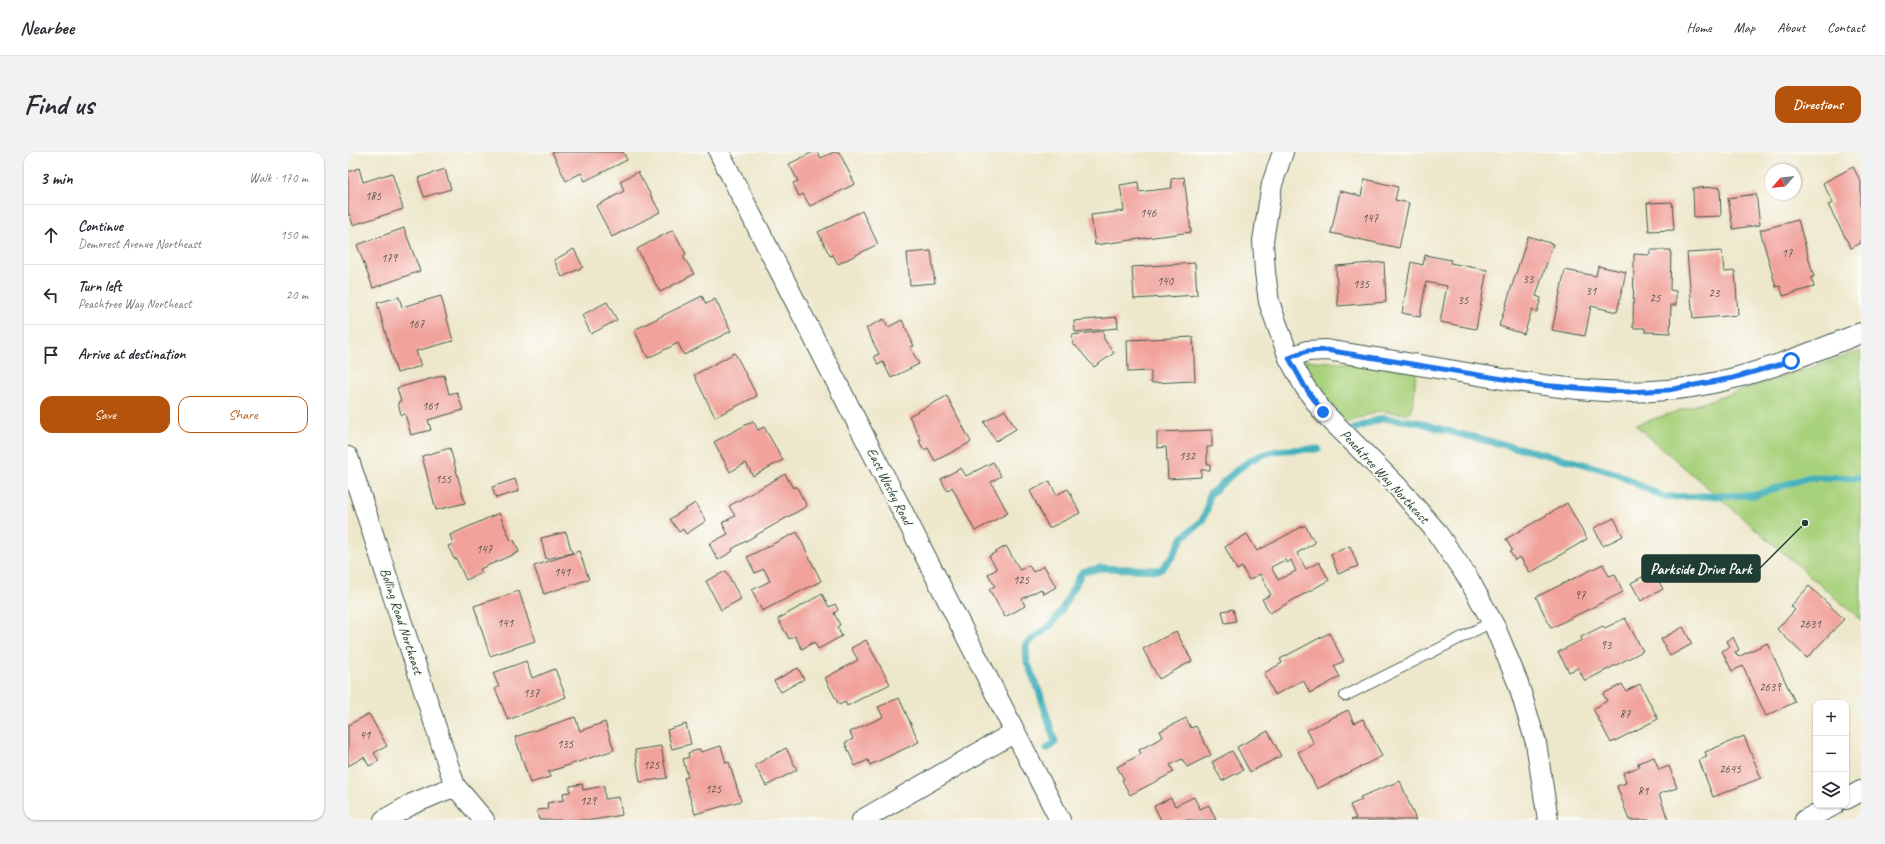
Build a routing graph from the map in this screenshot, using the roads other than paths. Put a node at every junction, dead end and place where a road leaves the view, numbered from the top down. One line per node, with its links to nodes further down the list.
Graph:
1 (720, 152): 8 (street, East Wesley Road)
2 (1283, 152): 4 (street, Peachtree Way Northeast)
3 (1861, 333): 4 (street)
4 (1289, 358): 6 (street, Peachtree Way Northeast)
5 (348, 457): 9 (street, Bolling Road Northeast)
6 (1492, 622): 7 (lane); 17 (street, Peachtree Way Northeast)
7 (1345, 696)
8 (1015, 732): 15 (street); 16 (street, East Wesley Road)
9 (455, 786): 13 (street); 14 (street)
10 (1861, 791): 11 (street)
11 (1849, 797)
12 (1828, 808): 18 (street)
13 (384, 820)
14 (484, 820)
15 (862, 820)
16 (1060, 820)
17 (1548, 820)
18 (1805, 820)

